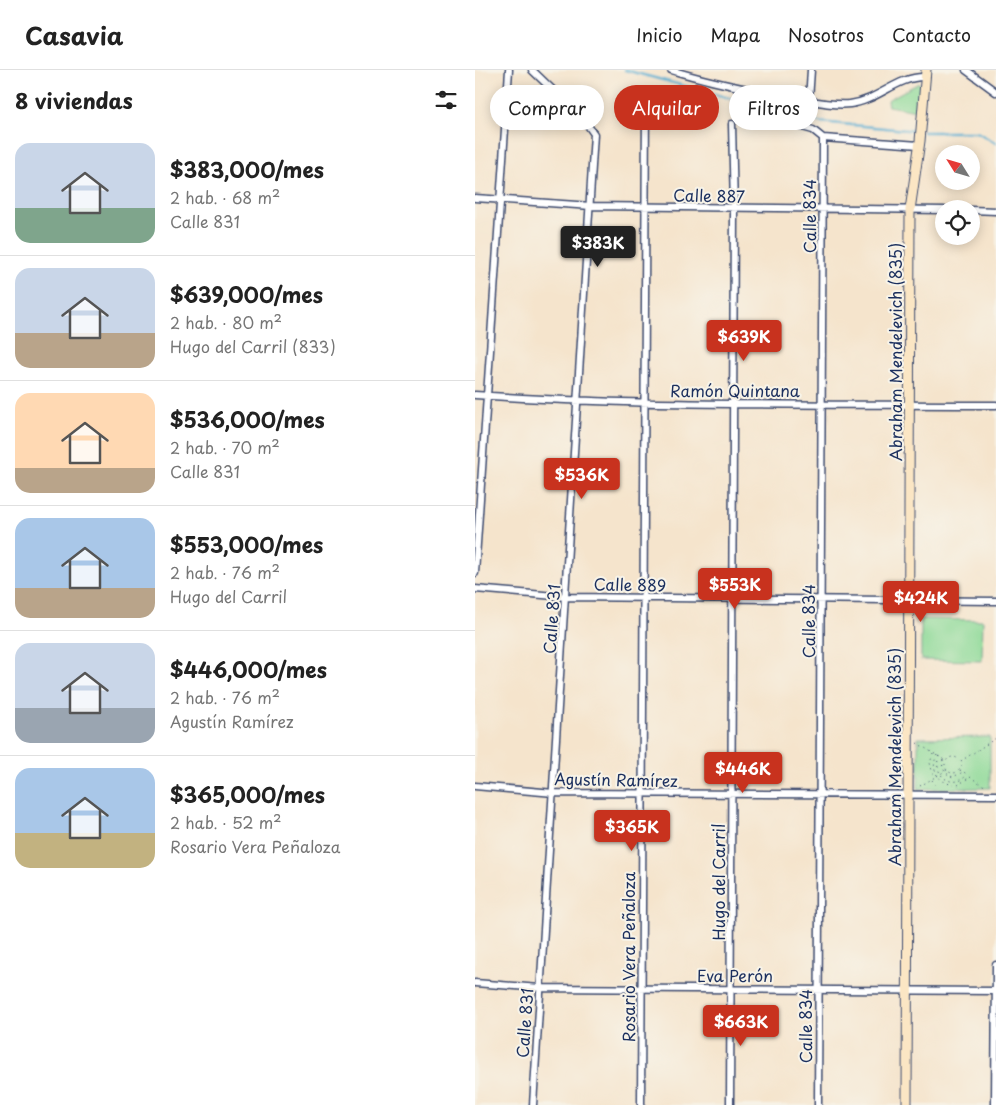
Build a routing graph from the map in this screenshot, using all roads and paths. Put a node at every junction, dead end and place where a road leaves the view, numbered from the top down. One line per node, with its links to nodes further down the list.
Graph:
1 (509, 70): 18 (street)
2 (532, 70): 19 (street, Calle 831)
3 (671, 70): 6 (street)
4 (811, 70): 9 (street)
5 (966, 70): 10 (street)
6 (690, 72): 8 (street)
7 (925, 74): 11 (street); 16 (street, Abraham Mendelevich (835))
8 (745, 85)
9 (810, 85)
10 (996, 92)
11 (818, 101)
12 (646, 130): 20 (street, Rosario Vera Peñaloza)
13 (732, 130): 21 (street, Hugo del Carril)
14 (813, 130): 15 (street)
15 (823, 138): 16 (street); 22 (street, Calle 834)
16 (920, 143): 23 (street, Abraham Mendelevich (835))
17 (475, 198): 18 (street, Calle 887)
18 (501, 199): 19 (street, Calle 887); 28 (street)
19 (591, 206): 20 (street, Calle 887); 29 (street, Calle 831)
20 (647, 207): 21 (street, Calle 887); 30 (street, Rosario Vera Peñaloza)
21 (734, 209): 22 (street, Calle 887); 33 (street, Hugo del Carril)
22 (823, 210): 23 (street, Calle 887); 31 (street, Calle 834)
23 (910, 210): 24 (street, Calle 887); 32 (street, Abraham Mendelevich (835))
24 (935, 210)
25 (980, 210): 26 (street)
26 (996, 210)
27 (475, 395): 28 (street, Ramón Quintana)
28 (488, 396): 29 (street, Ramón Quintana); 35 (street)
29 (578, 401): 30 (street, Ramón Quintana); 37 (street, Calle 831)
30 (645, 403): 33 (street, Ramón Quintana); 38 (street, Rosario Vera Peñaloza)
31 (822, 404): 32 (street, Ramón Quintana); 33 (street, Ramón Quintana); 40 (street, Calle 834)
32 (909, 404): 34 (street, Ramón Quintana); 41 (street, Abraham Mendelevich (835))
33 (733, 405): 39 (street, Hugo del Carril)
34 (996, 405)
35 (475, 573)
36 (475, 590): 37 (street, Calle 889)
37 (566, 598): 38 (street, Calle 889); 61 (street, Calle 831)
38 (643, 598): 39 (street, Calle 889); 62 (street, Rosario Vera Peñaloza)
39 (733, 599): 40 (street, Calle 889); 63 (street, Hugo del Carril)
40 (821, 600): 41 (street, Calle 889); 64 (street, Calle 834)
41 (909, 600): 42 (street, Calle 889); 43 (street, Abraham Mendelevich (835))
42 (996, 601)
43 (909, 738): 45 (path); 65 (street, Abraham Mendelevich (835))
44 (996, 738): 49 (path)
45 (934, 753): 46 (path); 58 (path)
46 (938, 756): 47 (path); 54 (path); 56 (path)
47 (943, 759): 48 (path); 52 (path)
48 (947, 761): 49 (path); 50 (path)
49 (960, 761): 51 (path)
50 (947, 769): 51 (path); 52 (path)
51 (959, 769): 53 (path)
52 (944, 771): 53 (path); 54 (path)
53 (963, 772): 55 (path)
54 (940, 774): 55 (path); 56 (path)
55 (967, 774): 57 (path)
56 (937, 776): 57 (path); 58 (path)
57 (971, 777): 60 (path)
58 (934, 778): 65 (path)
59 (475, 786): 61 (street, Agustín Ramírez)
60 (990, 790)
61 (553, 793): 62 (street, Agustín Ramírez); 69 (street, Calle 831)
62 (643, 793): 63 (street, Agustín Ramírez); 70 (street, Rosario Vera Peñaloza)
63 (732, 794): 64 (street, Agustín Ramírez); 71 (street, Hugo del Carril)
64 (820, 795): 65 (street, Agustín Ramírez); 72 (street, Calle 834)
65 (909, 795): 66 (street, Agustín Ramírez); 73 (street, Abraham Mendelevich (835))
66 (996, 795)
67 (996, 965): 74 (street)
68 (475, 983): 69 (street, Eva Perón)
69 (540, 988): 70 (street, Eva Perón); 75 (street, Calle 831)
70 (641, 989): 71 (street, Eva Perón); 76 (street, Rosario Vera Peñaloza)
71 (731, 989): 72 (street, Eva Perón); 77 (street, Hugo del Carril)
72 (818, 989): 73 (street, Eva Perón); 78 (street, Calle 834)
73 (908, 991): 74 (street, Eva Perón); 79 (street, Abraham Mendelevich (835))
74 (996, 991): 80 (street)
75 (533, 1105)
76 (641, 1105)
77 (731, 1105)
78 (818, 1105)
79 (907, 1105)
80 (995, 1105)

